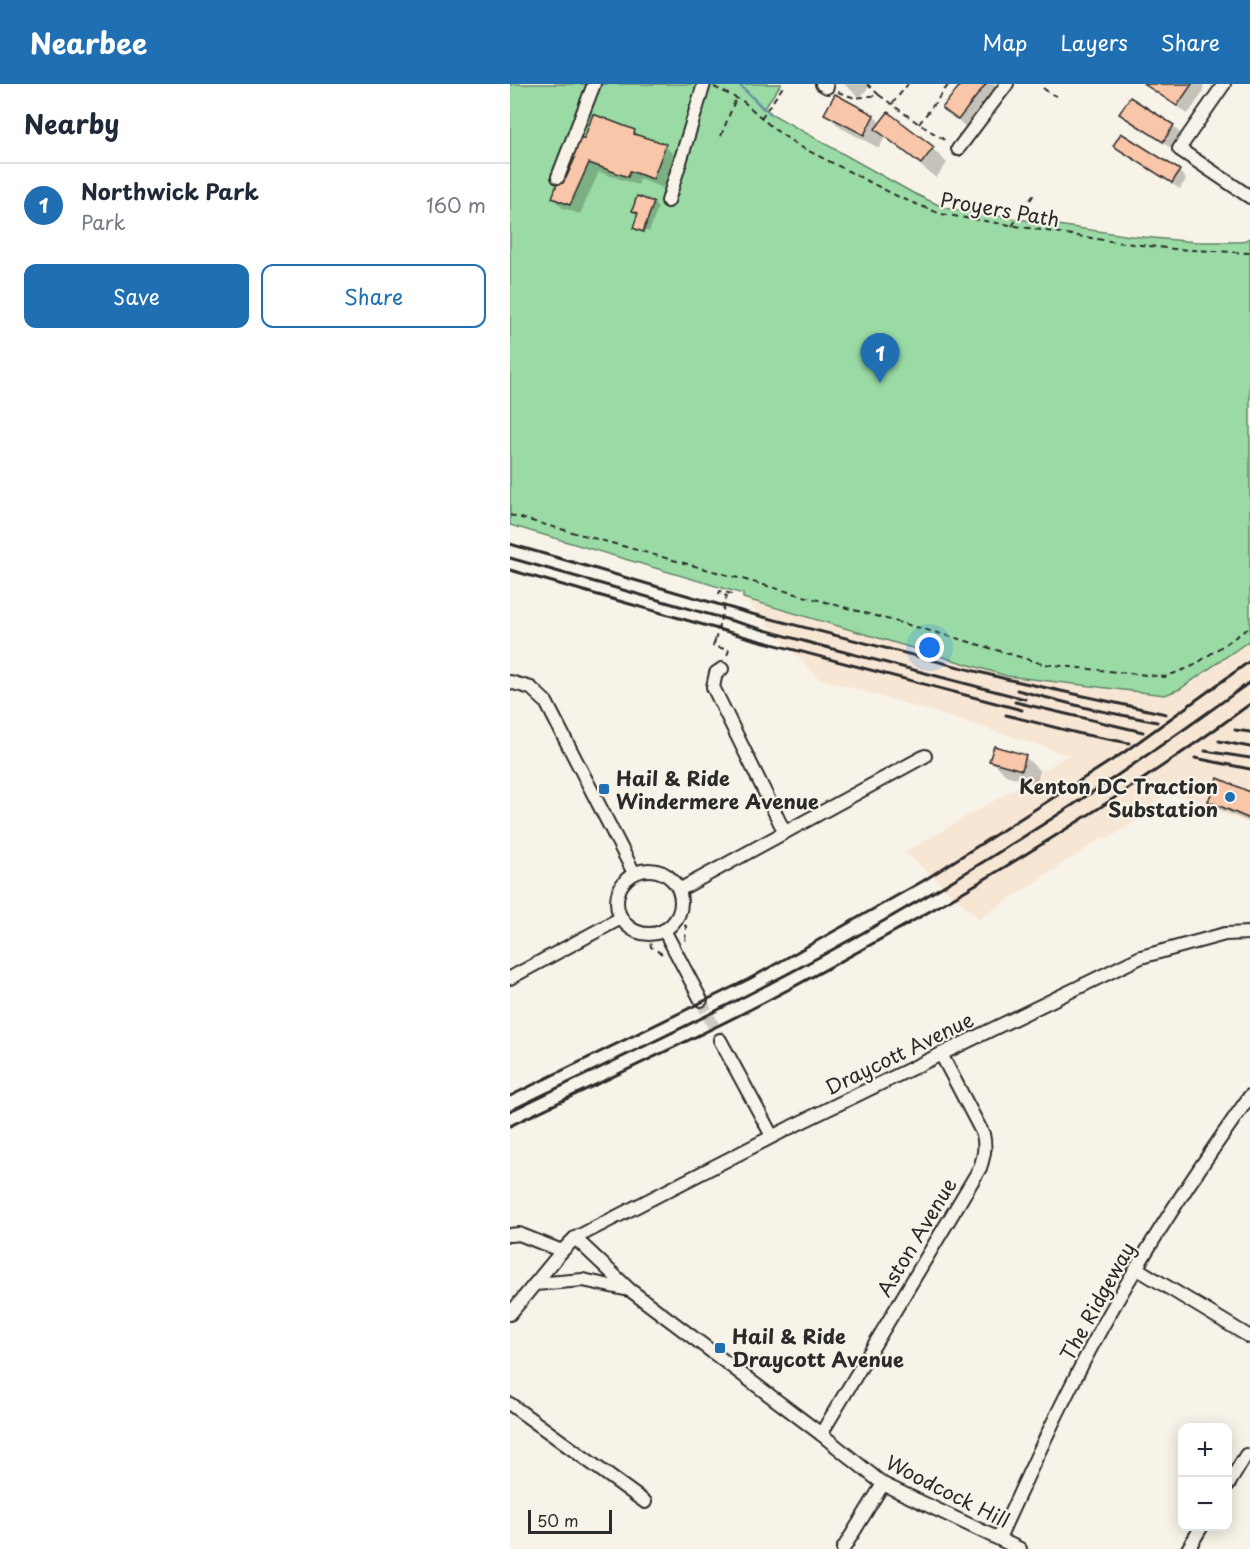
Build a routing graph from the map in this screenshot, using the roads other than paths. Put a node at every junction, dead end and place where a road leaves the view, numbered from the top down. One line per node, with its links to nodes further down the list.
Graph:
1 (594, 84): 6 (street)
2 (705, 84): 8 (street)
3 (1007, 84): 5 (street)
4 (1224, 84): 7 (street)
5 (958, 149)
6 (558, 177)
7 (1250, 197)
8 (668, 201)
9 (722, 669): 12 (street)
10 (510, 682): 13 (street)
11 (925, 756): 12 (street)
12 (784, 831): 14 (street)
13 (634, 873): 14 (street); 15 (street)
14 (679, 890): 16 (street)
15 (621, 918): 16 (street); 18 (street)
16 (664, 930): 19 (street)
17 (1250, 933): 21 (street, Draycott Avenue)
18 (510, 978)
19 (701, 1000)
20 (720, 1040): 23 (street)
21 (941, 1054): 23 (street, Draycott Avenue); 33 (street, Aston Avenue)
22 (1250, 1096): 27 (street, The Ridgeway)
23 (772, 1136): 25 (street, Draycott Avenue)
24 (510, 1235): 26 (street)
25 (575, 1238): 26 (street); 29 (street, Woodcock Hill)
26 (561, 1251): 28 (street)
27 (1136, 1268): 31 (street); 39 (street, The Ridgeway)
28 (535, 1284): 29 (street, Woodcock Hill); 30 (street)
29 (630, 1290): 33 (street, Woodcock Hill)
30 (510, 1314)
31 (1250, 1337)
32 (510, 1404): 37 (street)
33 (821, 1434): 36 (street, Woodcock Hill)
34 (1246, 1455): 35 (street)
35 (1232, 1477)
36 (883, 1484): 39 (street, Woodcock Hill); 40 (street)
37 (645, 1502)
38 (1199, 1531): 42 (street)
39 (999, 1538): 41 (street, Woodcock Hill)
40 (843, 1549)
41 (1020, 1549)
42 (1188, 1549)

